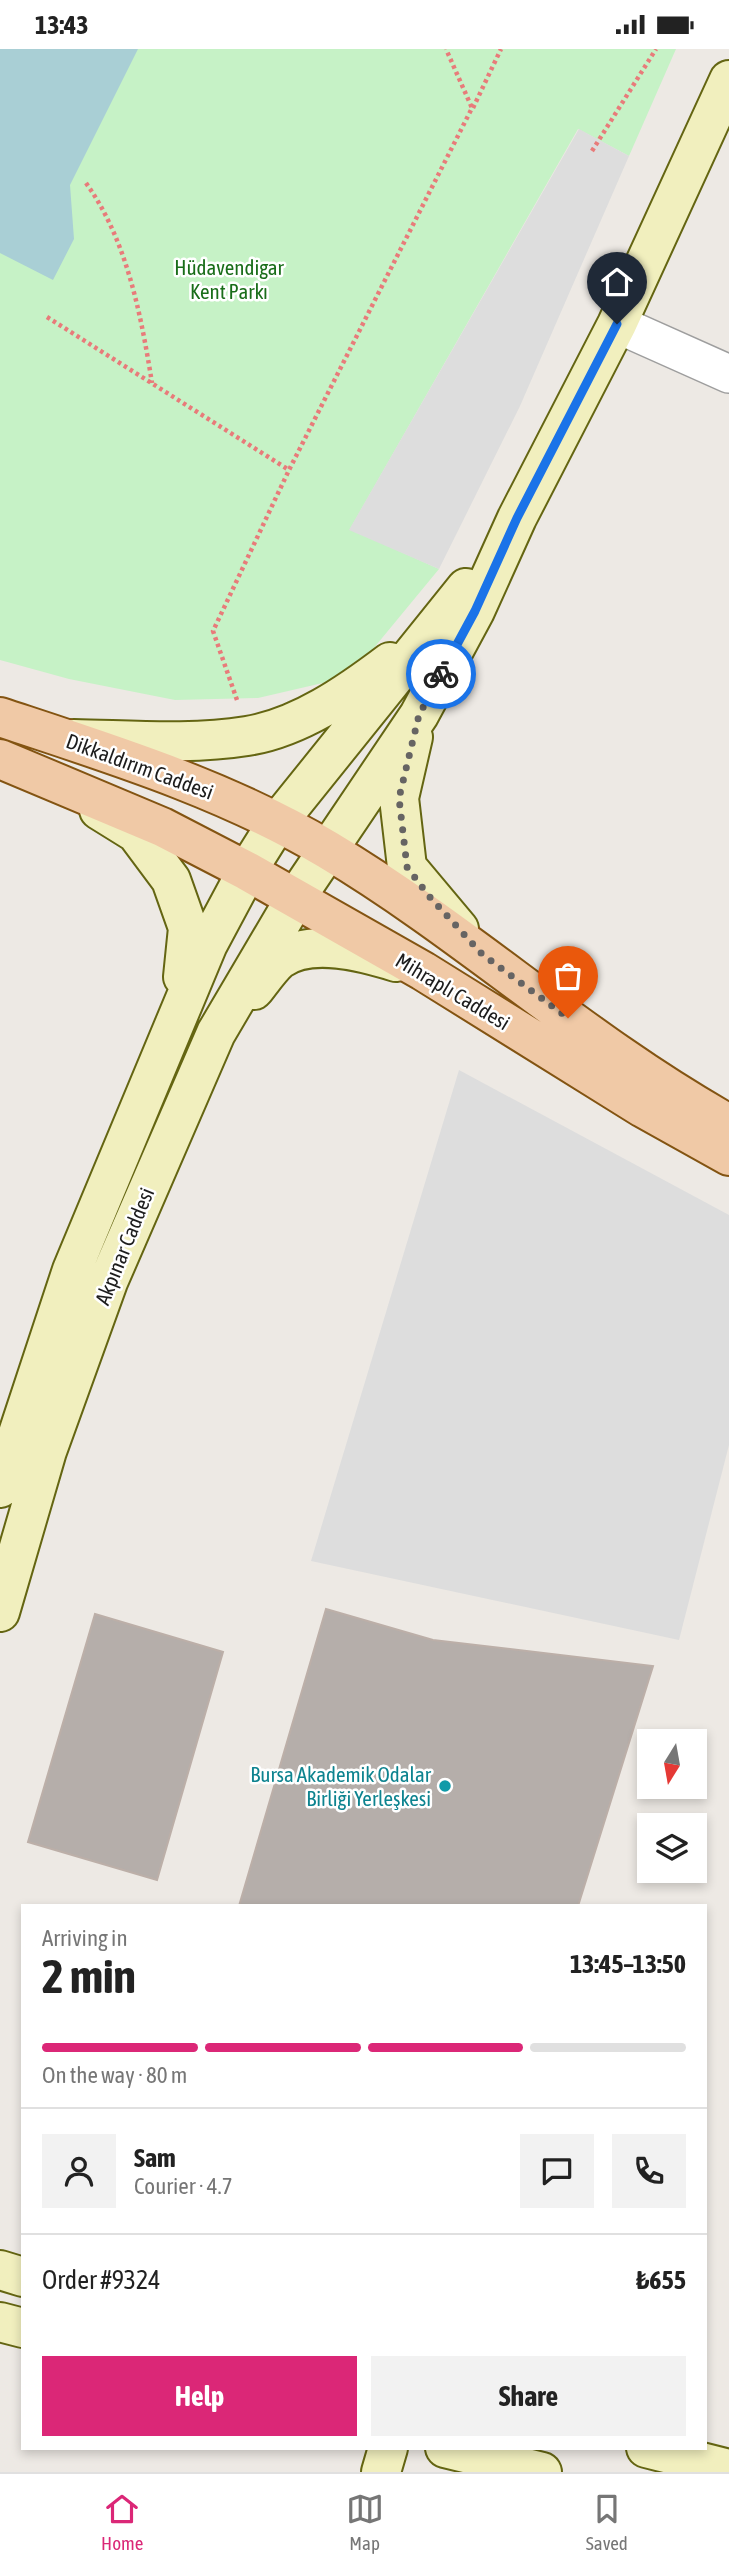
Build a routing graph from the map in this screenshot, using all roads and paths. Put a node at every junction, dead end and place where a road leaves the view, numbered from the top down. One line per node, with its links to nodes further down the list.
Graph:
1 (446, 49): 5 (path)
2 (501, 49): 5 (path)
3 (656, 49): 6 (path)
4 (729, 80): 9 (street)
5 (472, 108): 12 (path)
6 (592, 151)
7 (86, 183): 11 (path)
8 (47, 317): 11 (path)
9 (617, 324): 10 (street); 13 (street)
10 (729, 374)
11 (152, 384): 12 (path)
12 (289, 470): 17 (path)
13 (517, 518): 14 (street); 15 (street)
14 (439, 625): 17 (street); 20 (street, Akpınar Caddesi)
15 (419, 715): 21 (street, Akpınar Caddesi); 24 (street)
16 (0, 717): 18 (main road, Dikkaldırım Caddesi)
17 (249, 736): 18 (street)
18 (66, 739): 20 (main road, Dikkaldırım Caddesi)
19 (7, 762): 22 (main road, Dikkaldırım Caddesi); 26 (street)
20 (277, 823): 21 (main road, Mihraplı Caddesi); 22 (street, Akpınar Caddesi)
21 (327, 849): 23 (street, Akpınar Caddesi); 24 (main road, Mihraplı Caddesi)
22 (247, 871): 23 (main road, Mihraplı Caddesi); 26 (street, Akpınar Caddesi)
23 (295, 899): 25 (main road, Mihraplı Caddesi); 27 (street, Akpınar Caddesi)
24 (482, 954): 28 (main road, Mihraplı Caddesi)
25 (423, 971): 27 (street); 29 (main road, Mihraplı Caddesi)
26 (177, 1016): 30 (street, Akpınar Caddesi)
27 (216, 1033): 31 (street, Akpınar Caddesi)
28 (729, 1124)
29 (729, 1156)
30 (0, 1488)
31 (0, 1612)
32 (0, 2270): 33 (street)
33 (21, 2276)
34 (0, 2322): 35 (street)
35 (21, 2327)
36 (387, 2450): 40 (street)
37 (453, 2450): 41 (street)
38 (654, 2450): 39 (street)
39 (729, 2469)
40 (381, 2472)
41 (542, 2472)

